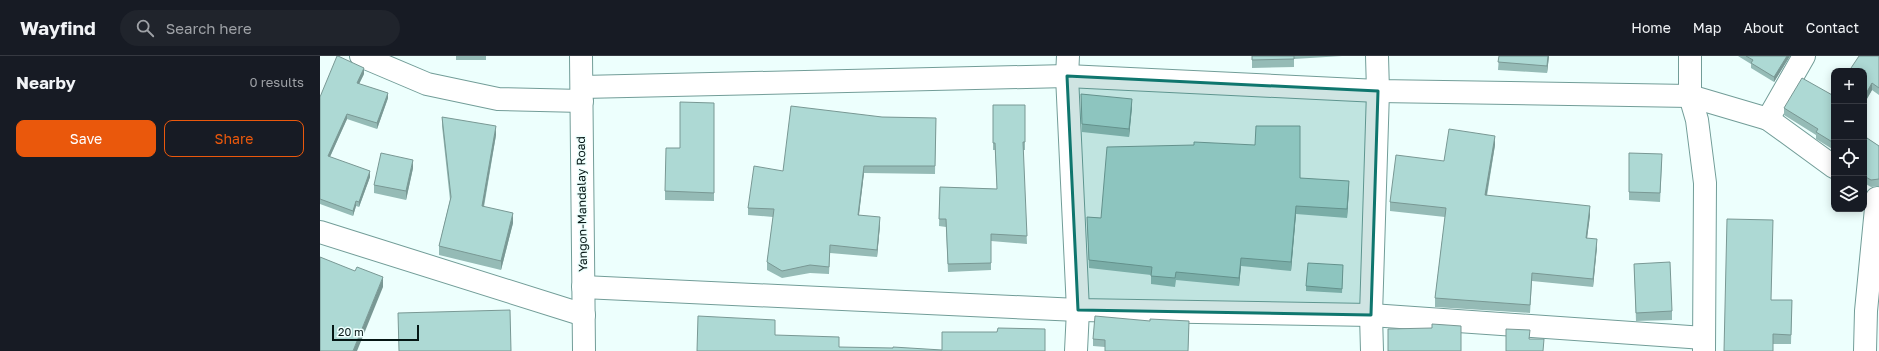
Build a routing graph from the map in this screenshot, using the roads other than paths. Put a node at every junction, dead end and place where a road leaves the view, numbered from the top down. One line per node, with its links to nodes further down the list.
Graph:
1 (361, 56): 8 (main road)
2 (581, 56): 8 (main road, Yangon-Mandalay Road)
3 (1377, 56): 7 (main road)
4 (1690, 56): 9 (main road)
5 (1804, 56): 10 (main road)
6 (1068, 66): 7 (main road); 8 (main road); 15 (main road)
7 (1378, 91): 9 (main road); 17 (main road)
8 (582, 94): 14 (main road, Yangon-Mandalay Road)
9 (1690, 96): 10 (main road); 18 (main road)
10 (1768, 119): 11 (main road)
11 (1831, 165)
12 (1873, 196): 22 (main road)
13 (320, 232): 16 (main road)
14 (583, 287): 15 (main road); 16 (main road, Yangon-Mandalay Road)
15 (1078, 310): 17 (main road); 20 (main road)
16 (584, 315): 19 (main road, Yangon-Mandalay Road)
17 (1371, 315): 18 (main road); 21 (main road)
18 (1704, 344)
19 (584, 351)
20 (1076, 351)
21 (1372, 351)
22 (1865, 351)

